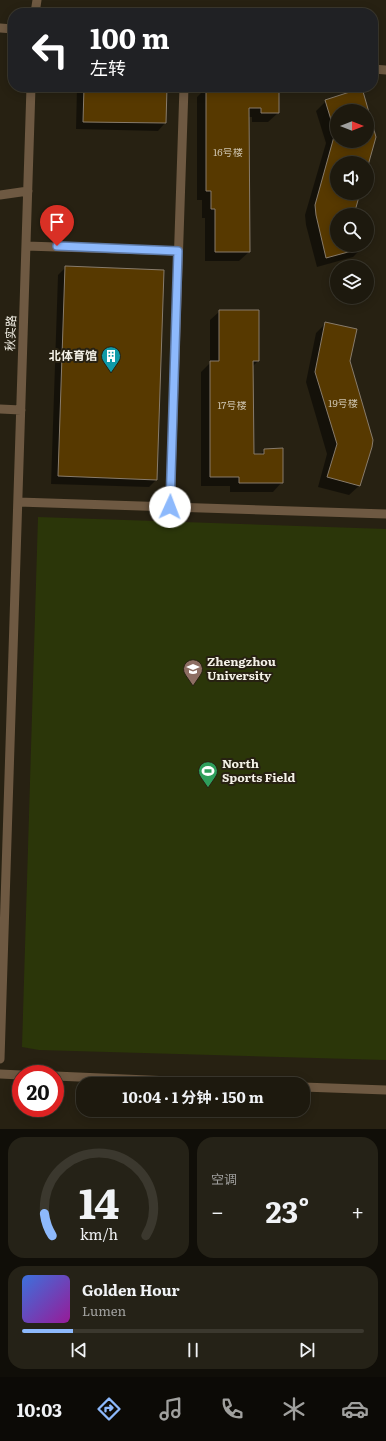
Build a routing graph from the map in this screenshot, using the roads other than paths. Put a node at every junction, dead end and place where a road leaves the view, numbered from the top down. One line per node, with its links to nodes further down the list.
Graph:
1 (31, 92): 3 (lane, 秋实路)
2 (184, 92): 6 (lane)
3 (28, 191): 4 (lane); 5 (lane, 秋实路)
4 (0, 195)
5 (26, 246): 6 (lane); 8 (lane, 秋实路)
6 (178, 251): 10 (lane)
7 (0, 409): 8 (lane)
8 (21, 410): 9 (lane, 秋实路)
9 (18, 502): 10 (lane); 12 (lane, 秋实路)
10 (170, 507): 11 (lane)
11 (386, 514)
12 (3, 887): 13 (lane, 秋实路)
13 (2, 910): 14 (lane, 秋实路)
14 (0, 1059)
15 (0, 1074): 16 (lane)
16 (12, 1075)
17 (64, 1076): 18 (lane)
18 (78, 1077)
19 (310, 1087): 20 (lane)
20 (386, 1090)

